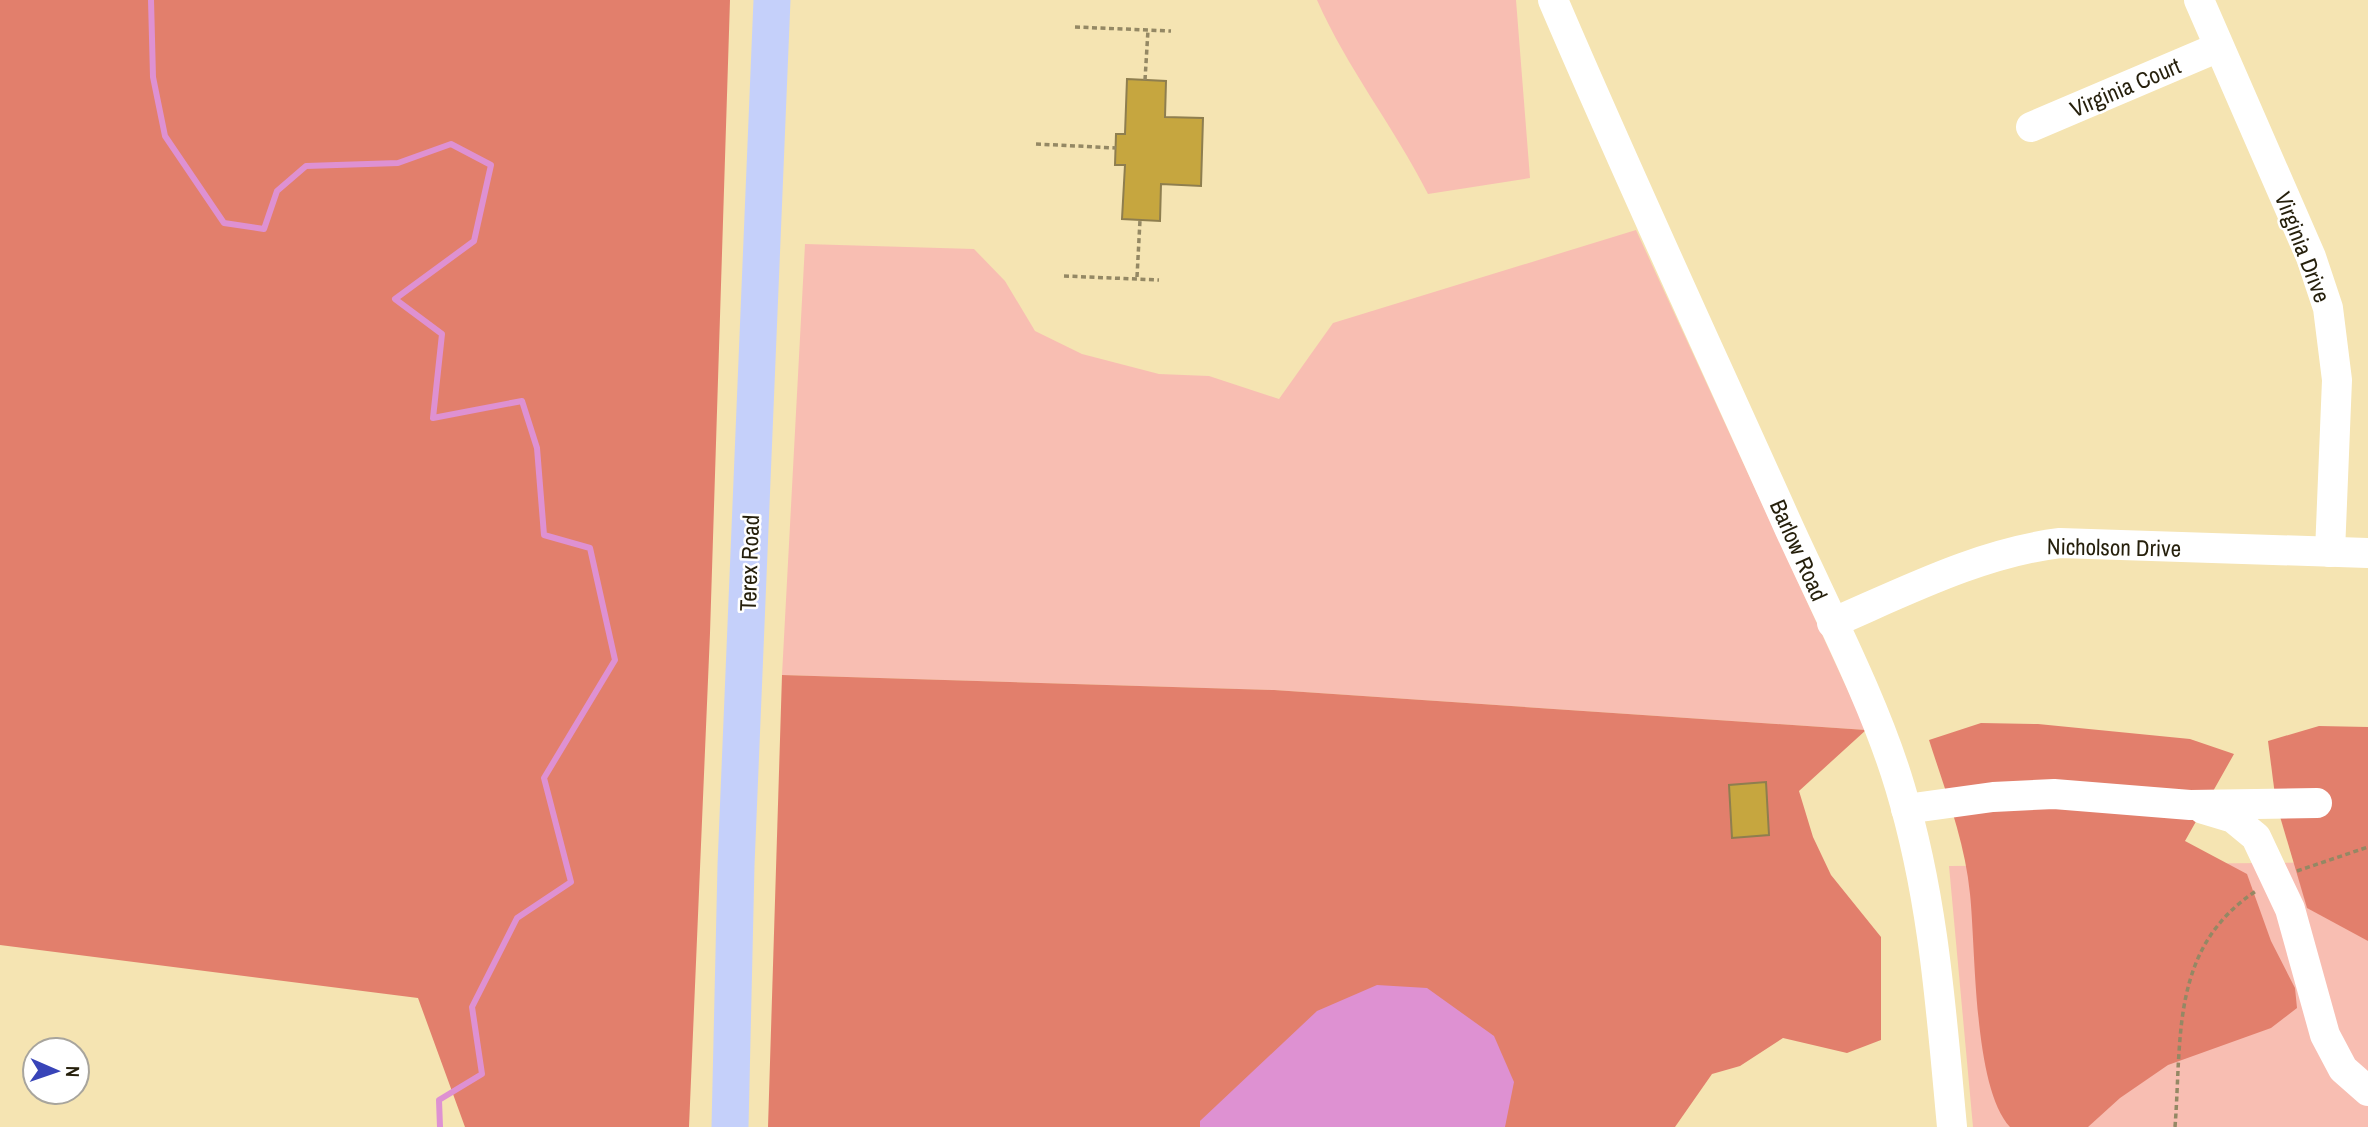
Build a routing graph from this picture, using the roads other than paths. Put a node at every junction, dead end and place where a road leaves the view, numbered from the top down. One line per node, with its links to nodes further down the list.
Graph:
1 (772, 0): 13 (main road, Terex Road)
2 (1553, 0): 8 (street, Barlow Road)
3 (2199, 0): 4 (street, Virginia Drive)
4 (2219, 47): 5 (street, Virginia Court); 6 (street, Virginia Drive)
5 (2031, 127)
6 (2330, 552): 7 (street, Nicholson Drive); 8 (street, Nicholson Drive)
7 (2368, 553)
8 (1832, 623): 11 (street, Barlow Road)
9 (2317, 803): 10 (street)
10 (2190, 805): 11 (street); 12 (street)
11 (1906, 809): 14 (street, Barlow Road)
12 (2368, 1091)
13 (730, 1127)
14 (1952, 1127)

